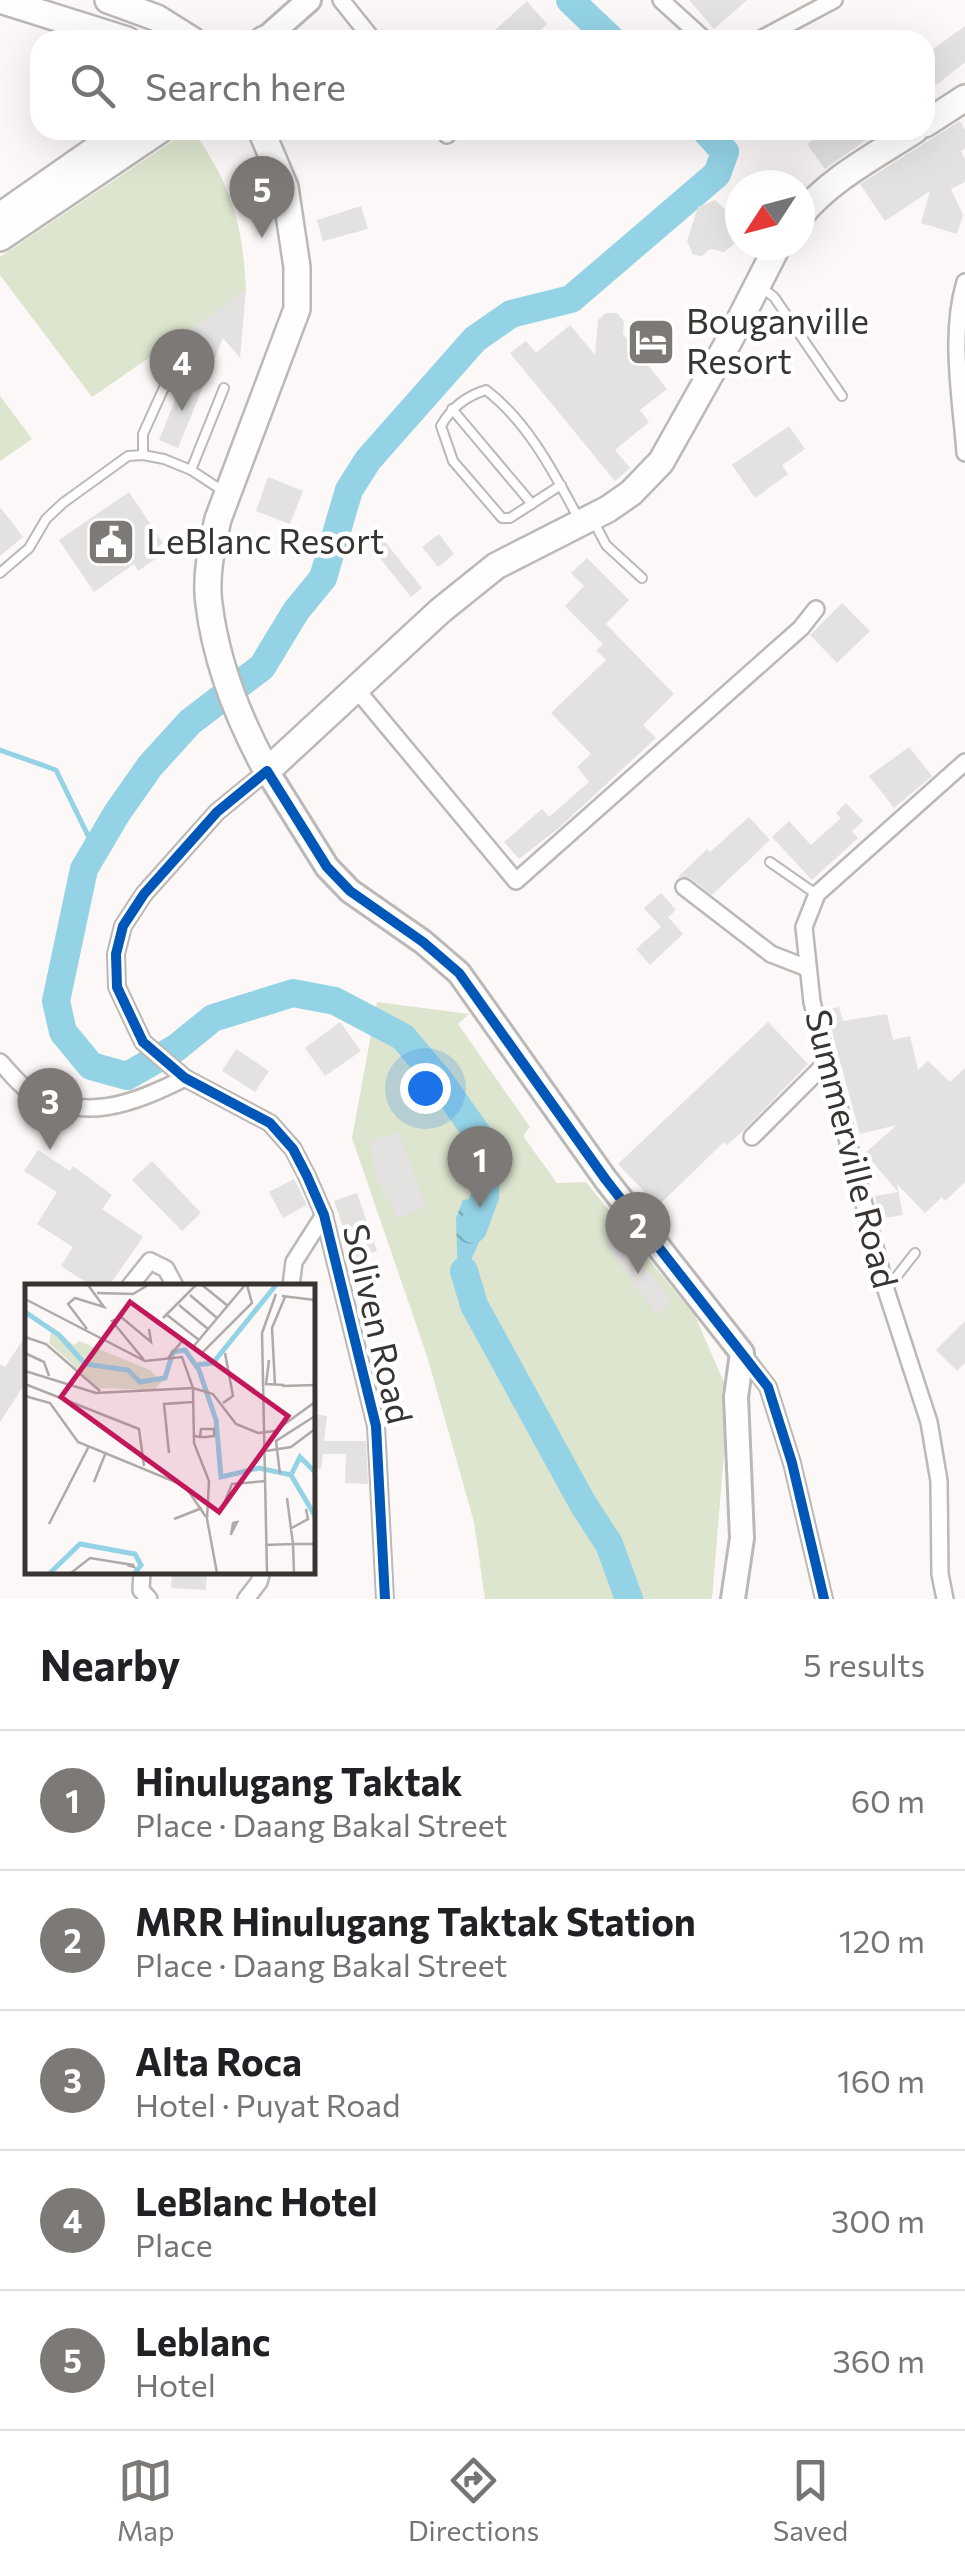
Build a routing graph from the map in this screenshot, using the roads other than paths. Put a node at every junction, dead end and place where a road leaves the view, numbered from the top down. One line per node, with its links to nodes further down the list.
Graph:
1 (0, 0): 8 (main road)
2 (108, 0): 7 (main road)
3 (310, 0): 13 (street)
4 (341, 0): 14 (street)
5 (661, 0): 15 (street)
6 (834, 0): 16 (street)
7 (158, 18): 11 (main road); 12 (main road)
8 (75, 24): 9 (main road); 10 (main road)
9 (87, 30)
10 (94, 30)
11 (177, 30)
12 (184, 30)
13 (276, 30)
14 (365, 30)
15 (694, 30)
16 (778, 30)
17 (965, 98): 18 (main road)
18 (935, 118)
19 (109, 140): 25 (main road)
20 (145, 140): 27 (main road)
21 (253, 140): 26 (main road)
22 (265, 140): 26 (main road)
23 (899, 140): 24 (main road)
24 (815, 200)
25 (0, 216)
26 (290, 226): 39 (main road)
27 (0, 238)
28 (770, 260): 30 (main road)
29 (965, 282): 35 (street)
30 (758, 284): 33 (lane); 41 (main road)
31 (167, 381): 36 (lane)
32 (224, 388): 37 (lane)
33 (842, 396)
34 (452, 409): 38 (lane); 40 (lane); 40 (lane)
35 (965, 452)
36 (143, 455): 37 (lane); 42 (lane)
37 (191, 470): 39 (lane)
38 (561, 484): 40 (lane); 41 (lane)
39 (227, 494): 47 (main road)
40 (532, 504)
41 (586, 520): 43 (lane); 45 (main road)
42 (0, 573)
43 (642, 578)
44 (816, 609): 45 (street)
45 (357, 690): 47 (main road)
46 (965, 762): 50 (street)
47 (267, 771): 54 (street, Soliven Road); 62 (street)
48 (770, 862): 50 (lane)
49 (684, 887): 51 (street)
50 (817, 894): 51 (street, Summerville Road)
51 (807, 968): 52 (street, Summerville Road)
52 (830, 1060): 55 (street); 61 (street, Summerville Road)
53 (0, 1062): 54 (street)
54 (181, 1075): 56 (street, Soliven Road)
55 (752, 1137)
56 (324, 1215): 60 (street); 67 (street, Soliven Road)
57 (916, 1253): 61 (lane)
58 (132, 1284): 59 (street)
59 (174, 1284)
60 (291, 1284)
61 (886, 1290): 70 (street, Summerville Road)
62 (742, 1353): 68 (street); 69 (street)
63 (142, 1574): 65 (street)
64 (261, 1574): 66 (street)
65 (148, 1599)
66 (246, 1599)
67 (385, 1599)
68 (733, 1599)
69 (824, 1599)
70 (945, 1599)

